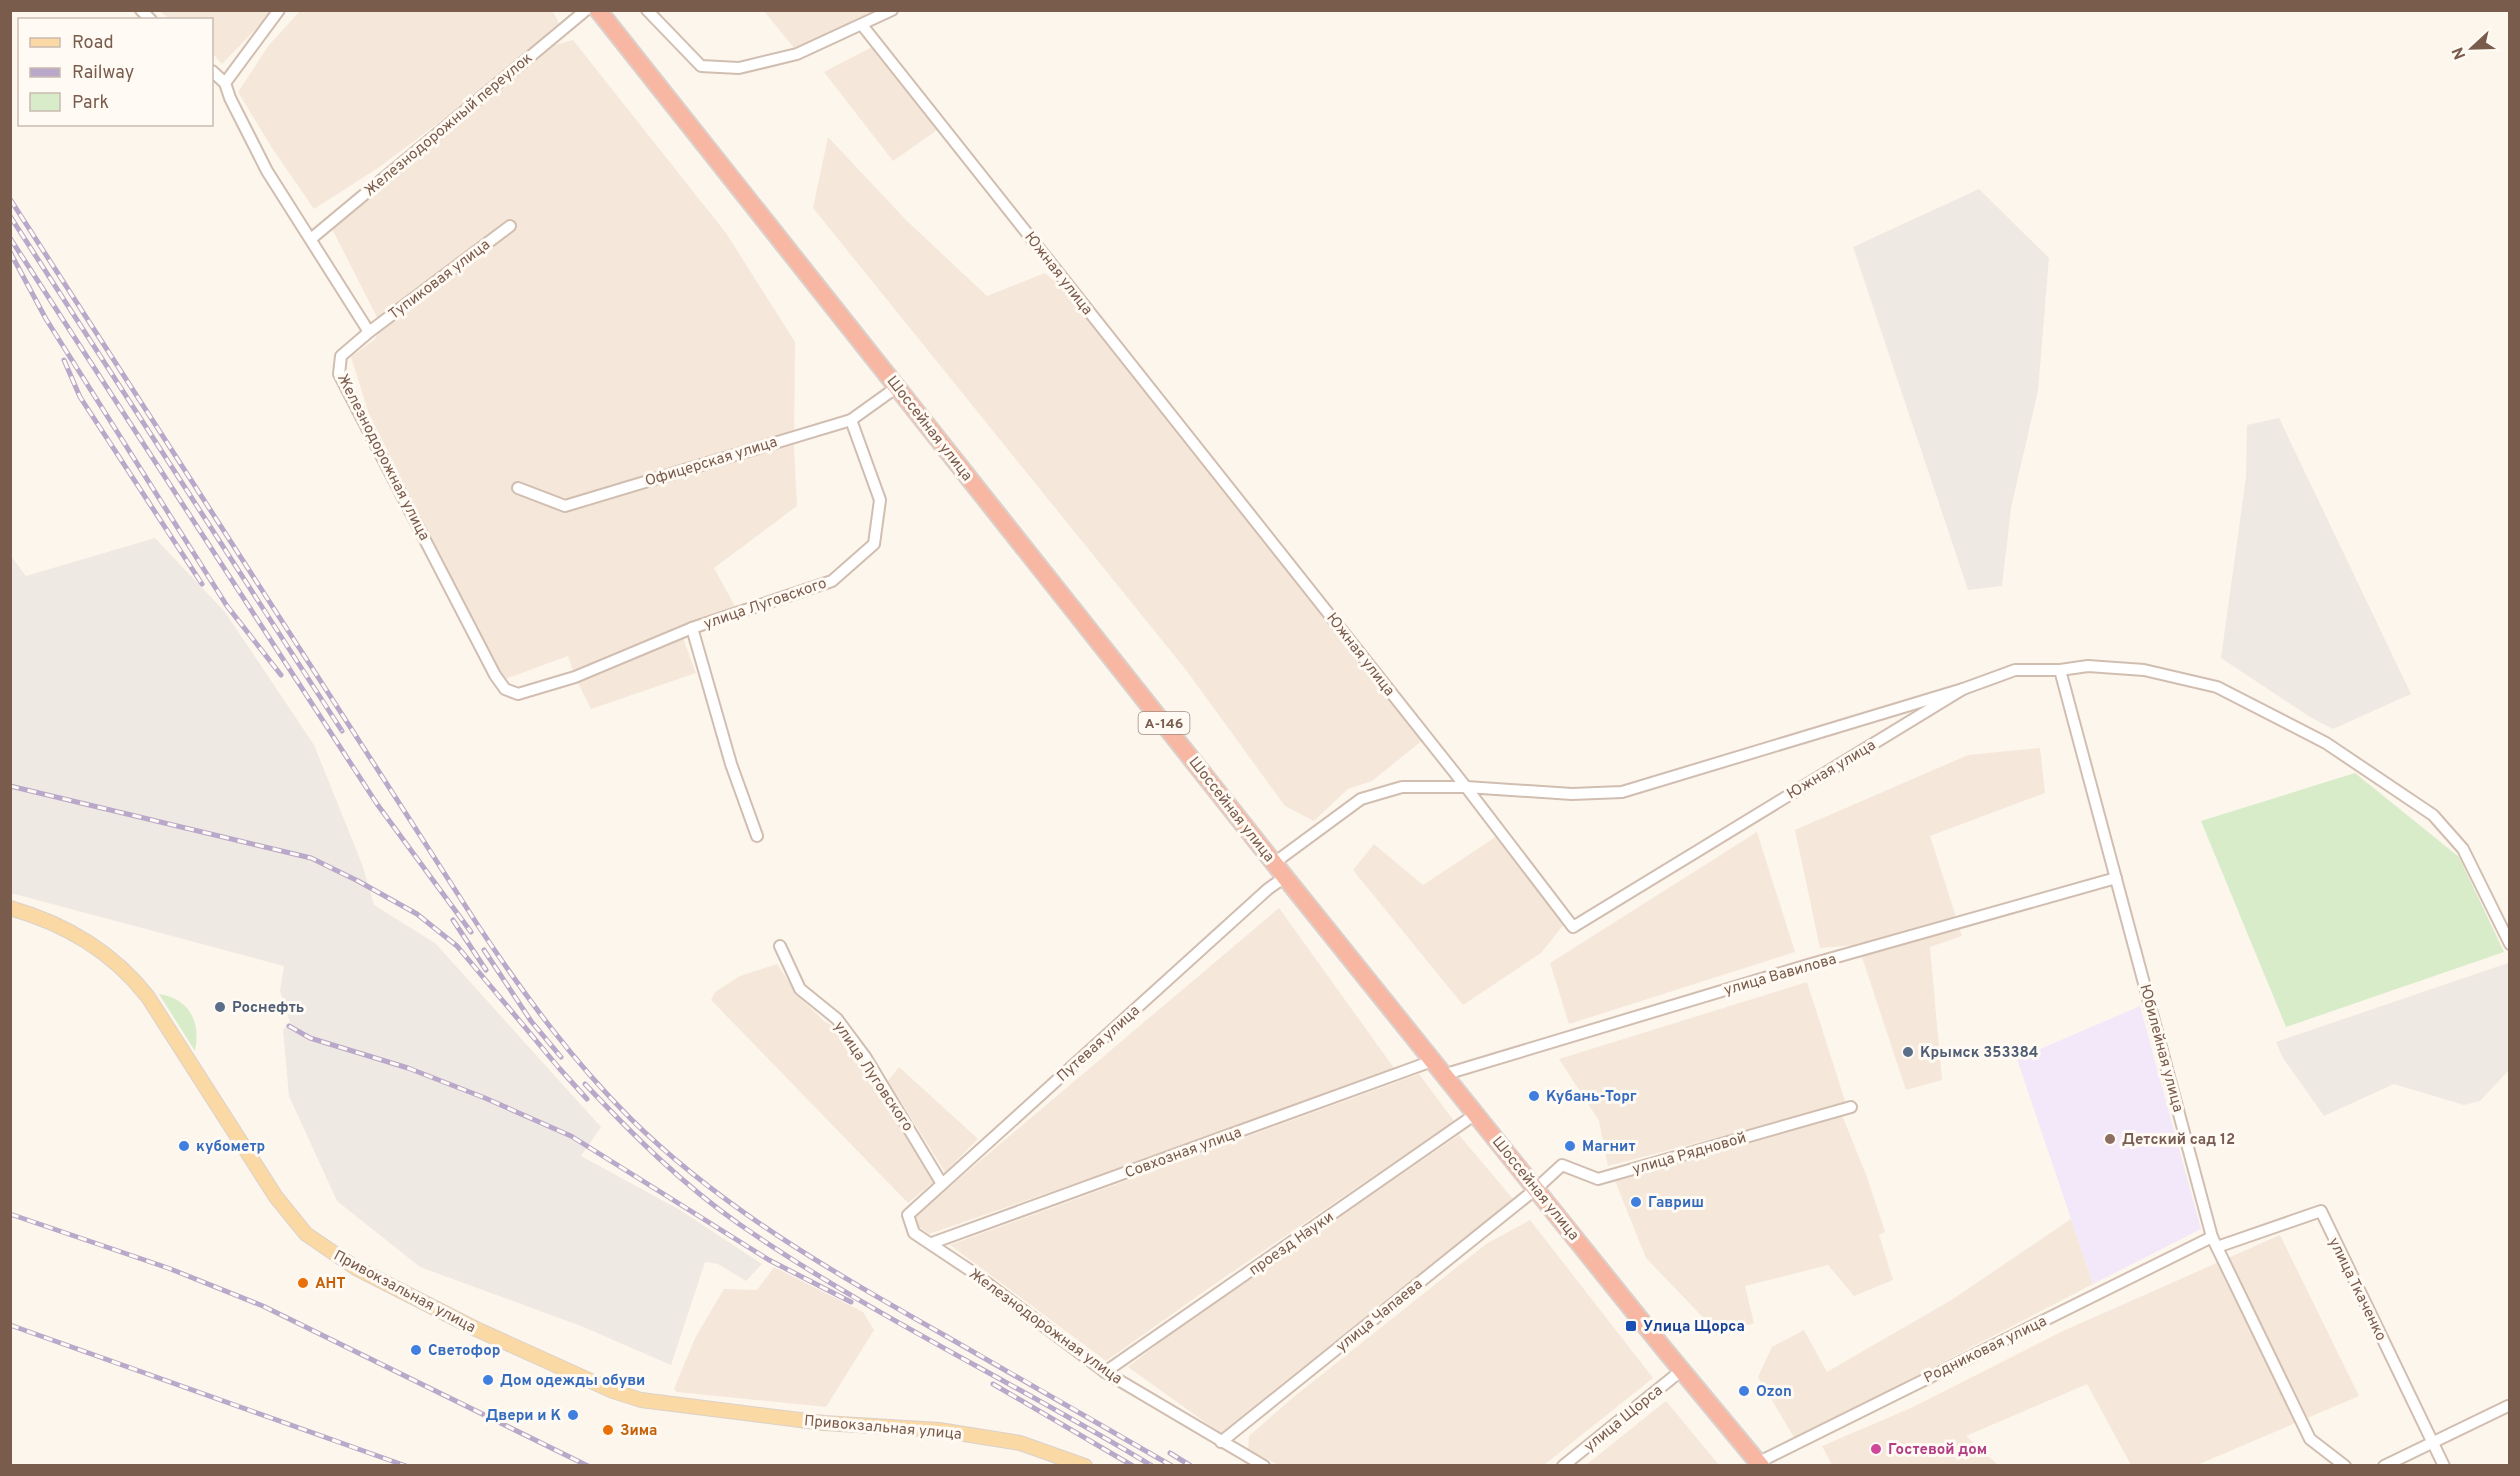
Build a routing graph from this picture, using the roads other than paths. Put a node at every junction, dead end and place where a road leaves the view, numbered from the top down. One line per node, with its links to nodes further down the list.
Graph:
1 (279, 10): 8 (street)
2 (586, 10): 10 (street, Железнодорожный переулок)
3 (598, 10): 12 (highway, Шоссейная улица / А-146)
4 (647, 10): 6 (street)
5 (892, 10): 6 (street)
6 (862, 25): 19 (street, Южная улица)
7 (213, 72): 8 (street)
8 (225, 83): 10 (street)
9 (510, 226): 11 (street, Тупиковая улица)
10 (312, 238): 11 (street)
11 (369, 332): 18 (street, Железнодорожная улица)
12 (897, 387): 13 (street, Офицерская улица); 21 (highway, Шоссейная улица / А-146)
13 (851, 420): 14 (street, Офицерская улица); 15 (street, улица Луговского)
14 (518, 488)
15 (692, 628): 18 (street, улица Луговского); 20 (street, улица Луговского)
16 (2060, 670): 17 (street); 23 (street, Юбилейная улица); 25 (street)
17 (1963, 689): 19 (street); 19 (street, Южная улица)
18 (518, 694)
19 (1466, 787): 21 (street)
20 (757, 836)
21 (1274, 863): 22 (highway, Шоссейная улица / А-146)
22 (1285, 878): 27 (highway, Шоссейная улица / А-146); 31 (street, Путевая улица)
23 (2116, 878): 28 (street, улица Вавилова); 34 (street, Юбилейная улица)
24 (10, 908): 42 (main road, Привокзальная улица)
25 (2510, 944)
26 (780, 946): 31 (street, улица Луговского)
27 (1435, 1060): 28 (highway, Шоссейная улица / А-146); 35 (street, Совхозная улица)
28 (1446, 1074): 30 (highway, Шоссейная улица / А-146)
29 (1851, 1107): 32 (street, улица Рядновой)
30 (1477, 1113): 32 (highway, Шоссейная улица / А-146); 37 (street, проезд Науки)
31 (942, 1184): 33 (street, Путевая улица)
32 (1537, 1188): 36 (highway, Шоссейная улица / А-146); 39 (street, улица Чапаева)
33 (911, 1210): 35 (street, Железнодорожная улица)
34 (2214, 1242): 40 (street, улица Ткаченко); 41 (street, Родниковая улица); 45 (street, Юбилейная улица)
35 (932, 1243): 37 (street, Железнодорожная улица)
36 (1682, 1370): 41 (highway, Шоссейная улица / А-146); 44 (street, улица Щорса)
37 (1105, 1372): 39 (street, Железнодорожная улица)
38 (2508, 1406): 40 (street)
39 (1221, 1442): 43 (street, Железнодорожная улица)
40 (2433, 1443): 46 (street); 47 (street, улица Ткаченко)
41 (1761, 1464)
42 (1085, 1466)
43 (1264, 1466)
44 (1563, 1466)
45 (2345, 1466)
46 (2384, 1466)
47 (2444, 1466)

